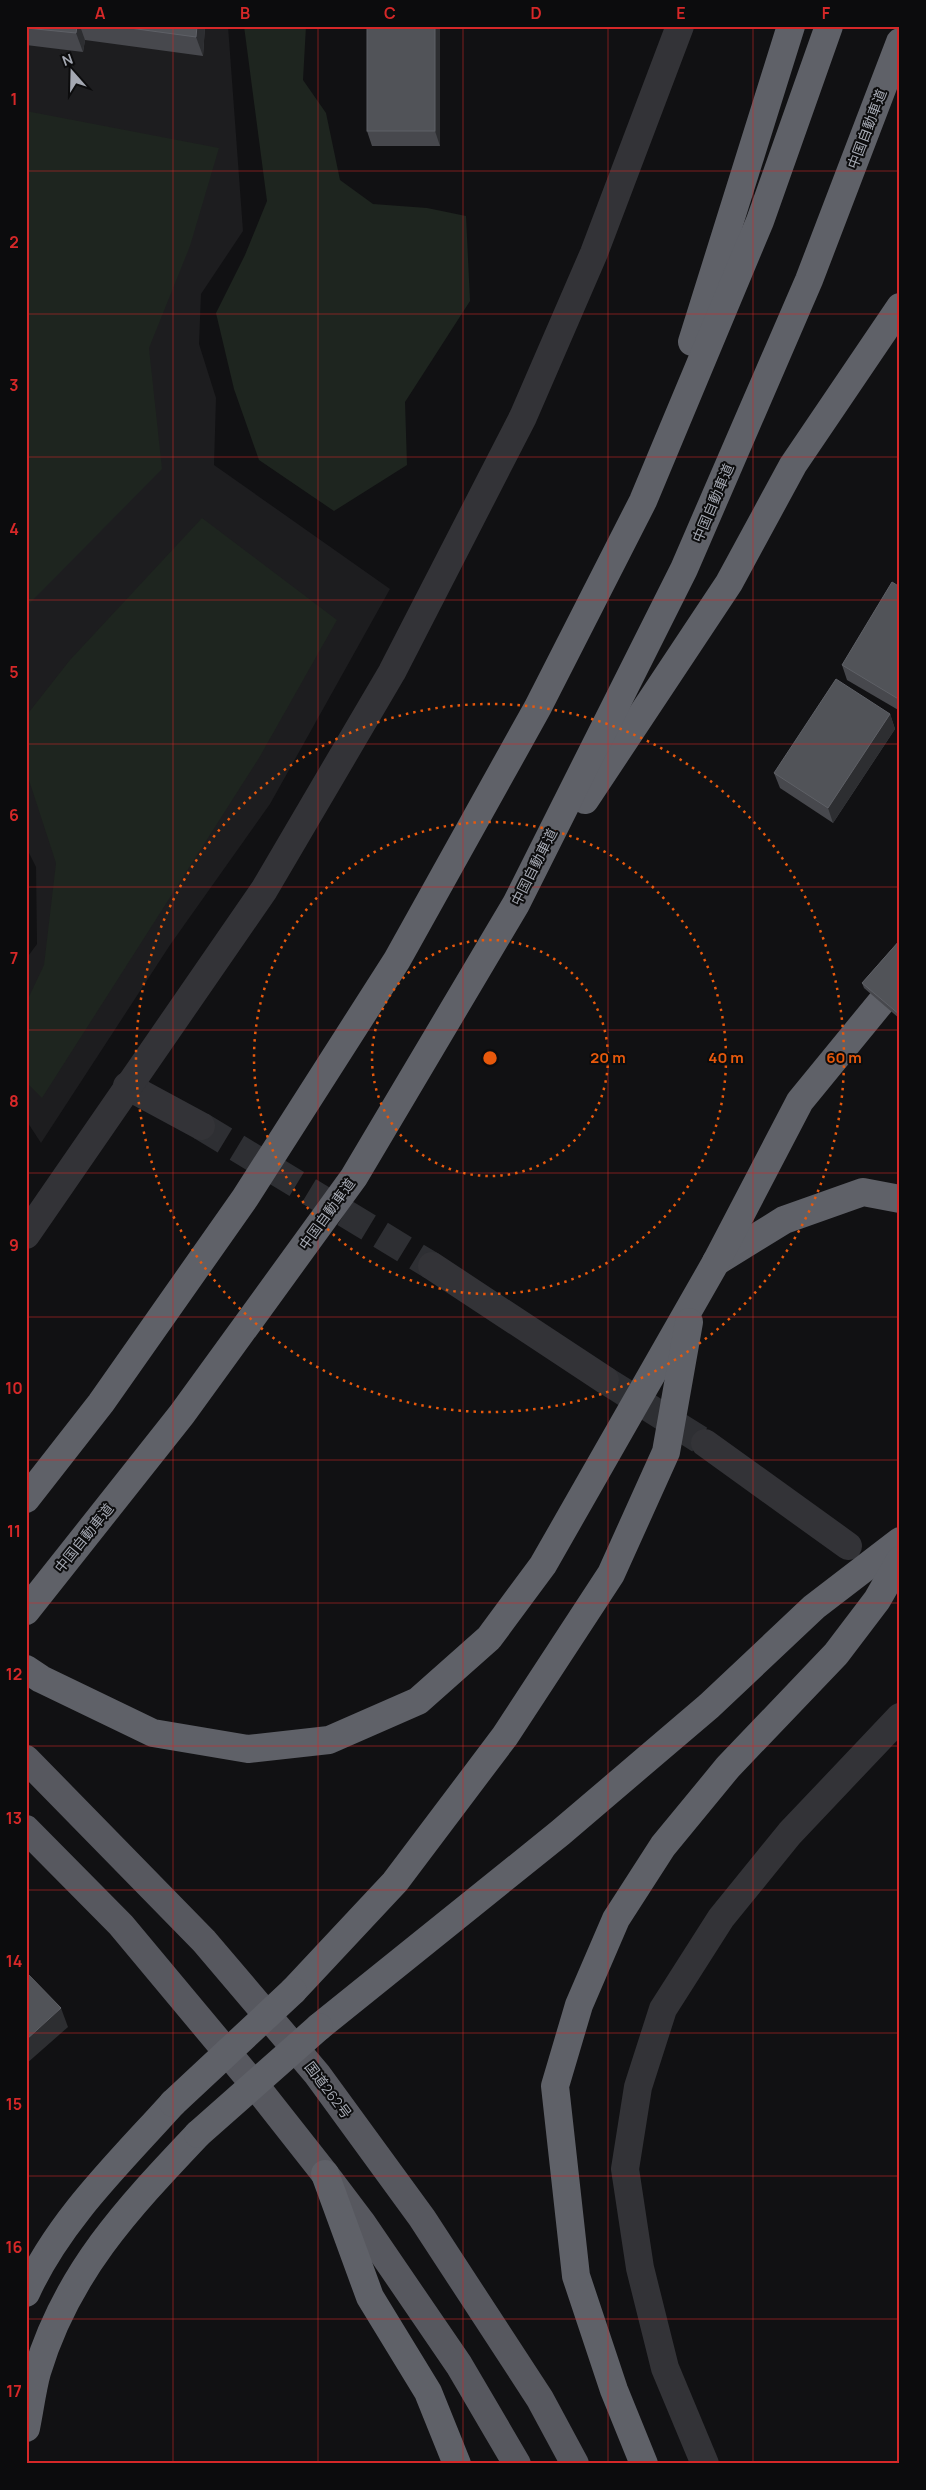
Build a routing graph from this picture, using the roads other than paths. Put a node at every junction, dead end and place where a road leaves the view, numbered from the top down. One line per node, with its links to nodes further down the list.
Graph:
1 (680, 26): 9 (street)
2 (791, 26): 6 (highway)
3 (829, 26): 6 (highway)
4 (900, 42): 7 (highway, 中国自動車道)
5 (900, 307): 7 (highway)
6 (643, 501): 18 (highway)
7 (516, 904): 22 (highway, 中国自動車道)
8 (900, 979): 13 (highway)
9 (127, 1086): 10 (street); 12 (street)
10 (201, 1126)
11 (900, 1199): 13 (highway)
12 (26, 1235)
13 (716, 1262): 15 (highway)
14 (432, 1266): 16 (street)
15 (692, 1301): 23 (highway); 28 (highway, bridge)
16 (605, 1380)
17 (705, 1443): 20 (street)
18 (26, 1500)
19 (900, 1540): 29 (highway, bridge)
20 (848, 1546)
21 (900, 1560): 33 (highway)
22 (26, 1610)
23 (26, 1669)
24 (900, 1717): 34 (street)
25 (26, 1759): 32 (highway, 国道262号)
26 (26, 1829): 27 (highway)
27 (325, 2174): 30 (highway); 31 (highway)
28 (26, 2293)
29 (26, 2428)
30 (456, 2464)
31 (517, 2464)
32 (576, 2464)
33 (644, 2464)
34 (706, 2464)

